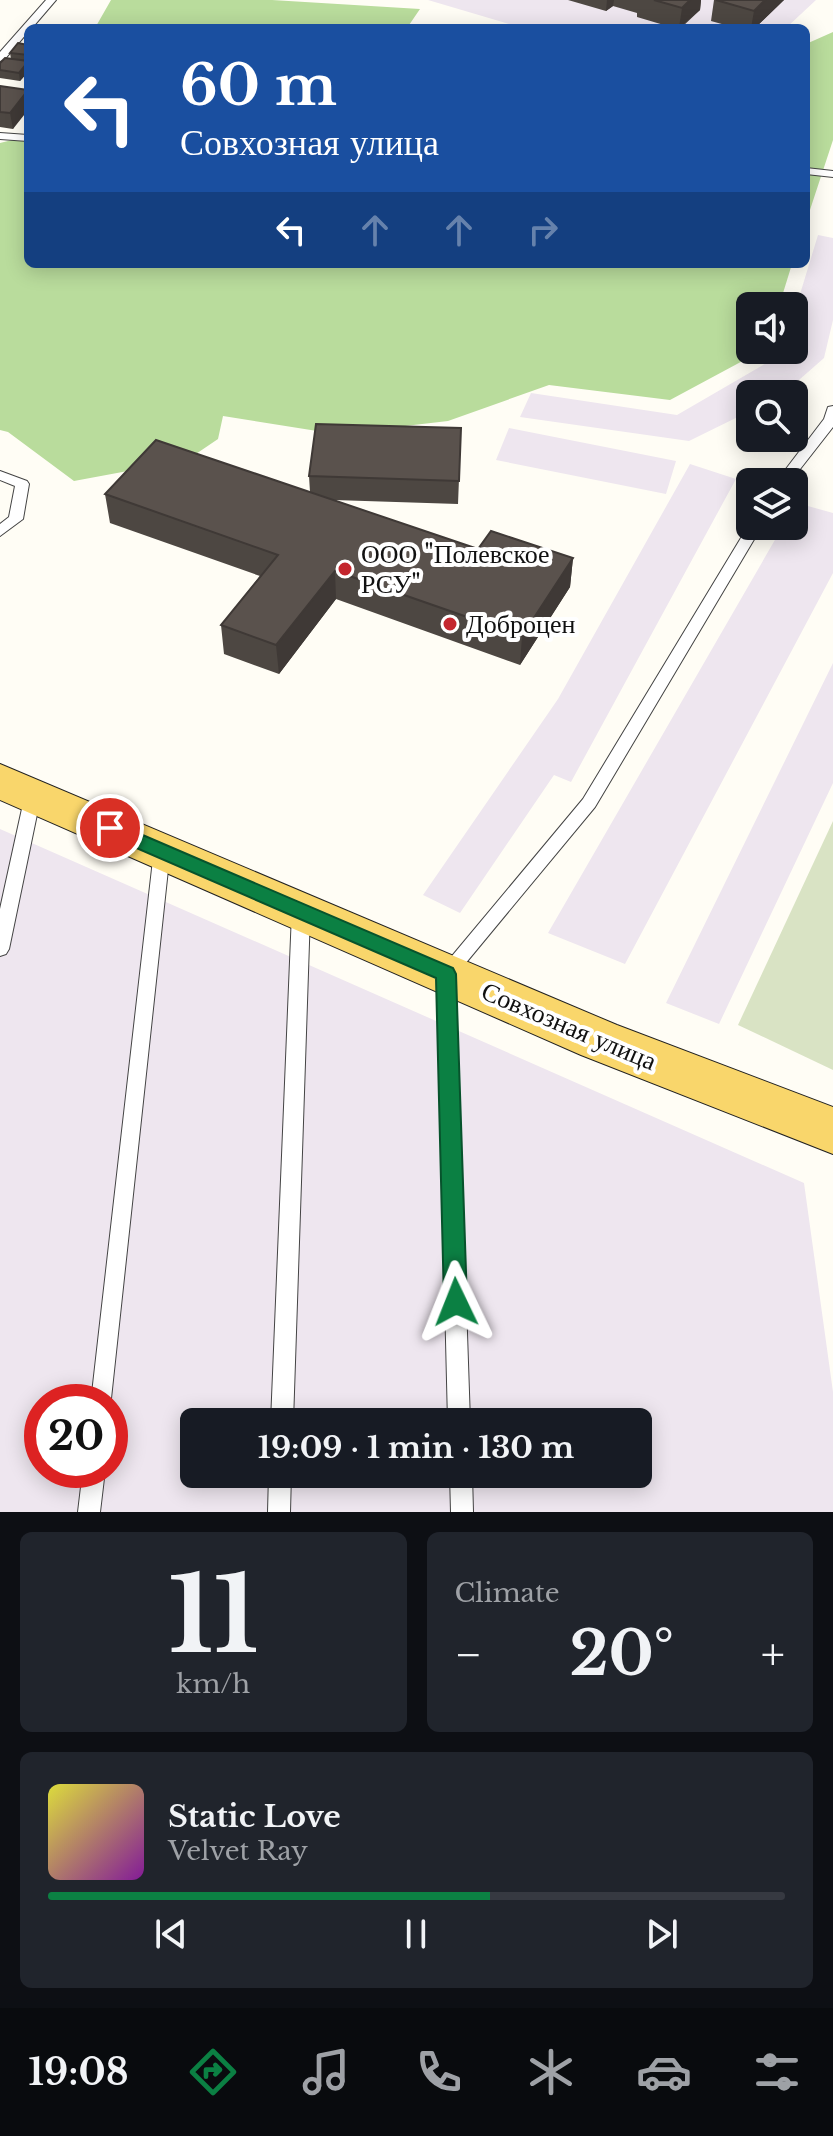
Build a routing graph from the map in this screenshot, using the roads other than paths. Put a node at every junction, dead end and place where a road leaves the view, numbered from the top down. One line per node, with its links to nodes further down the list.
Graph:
1 (51, 0): 2 (lane)
2 (30, 24)
3 (24, 31): 4 (lane)
4 (0, 58)
5 (0, 136): 6 (lane)
6 (24, 138)
7 (810, 171): 8 (lane)
8 (833, 174)
9 (833, 410): 10 (lane)
10 (794, 468)
11 (0, 475): 12 (lane)
12 (0, 531)
13 (747, 540): 18 (lane)
14 (16, 788): 15 (main road, Совхозная улица); 17 (lane)
15 (162, 851): 16 (main road, Совхозная улица); 20 (lane)
16 (301, 911): 18 (main road, Совхозная улица); 21 (lane)
17 (0, 949)
18 (446, 974): 19 (main road, Совхозная улица); 22 (lane)
19 (833, 1131)
20 (104, 1384)
21 (283, 1408)
22 (459, 1408)
23 (92, 1488): 26 (lane)
24 (280, 1488): 27 (lane)
25 (461, 1488): 28 (lane)
26 (89, 1512)
27 (279, 1512)
28 (462, 1512)

